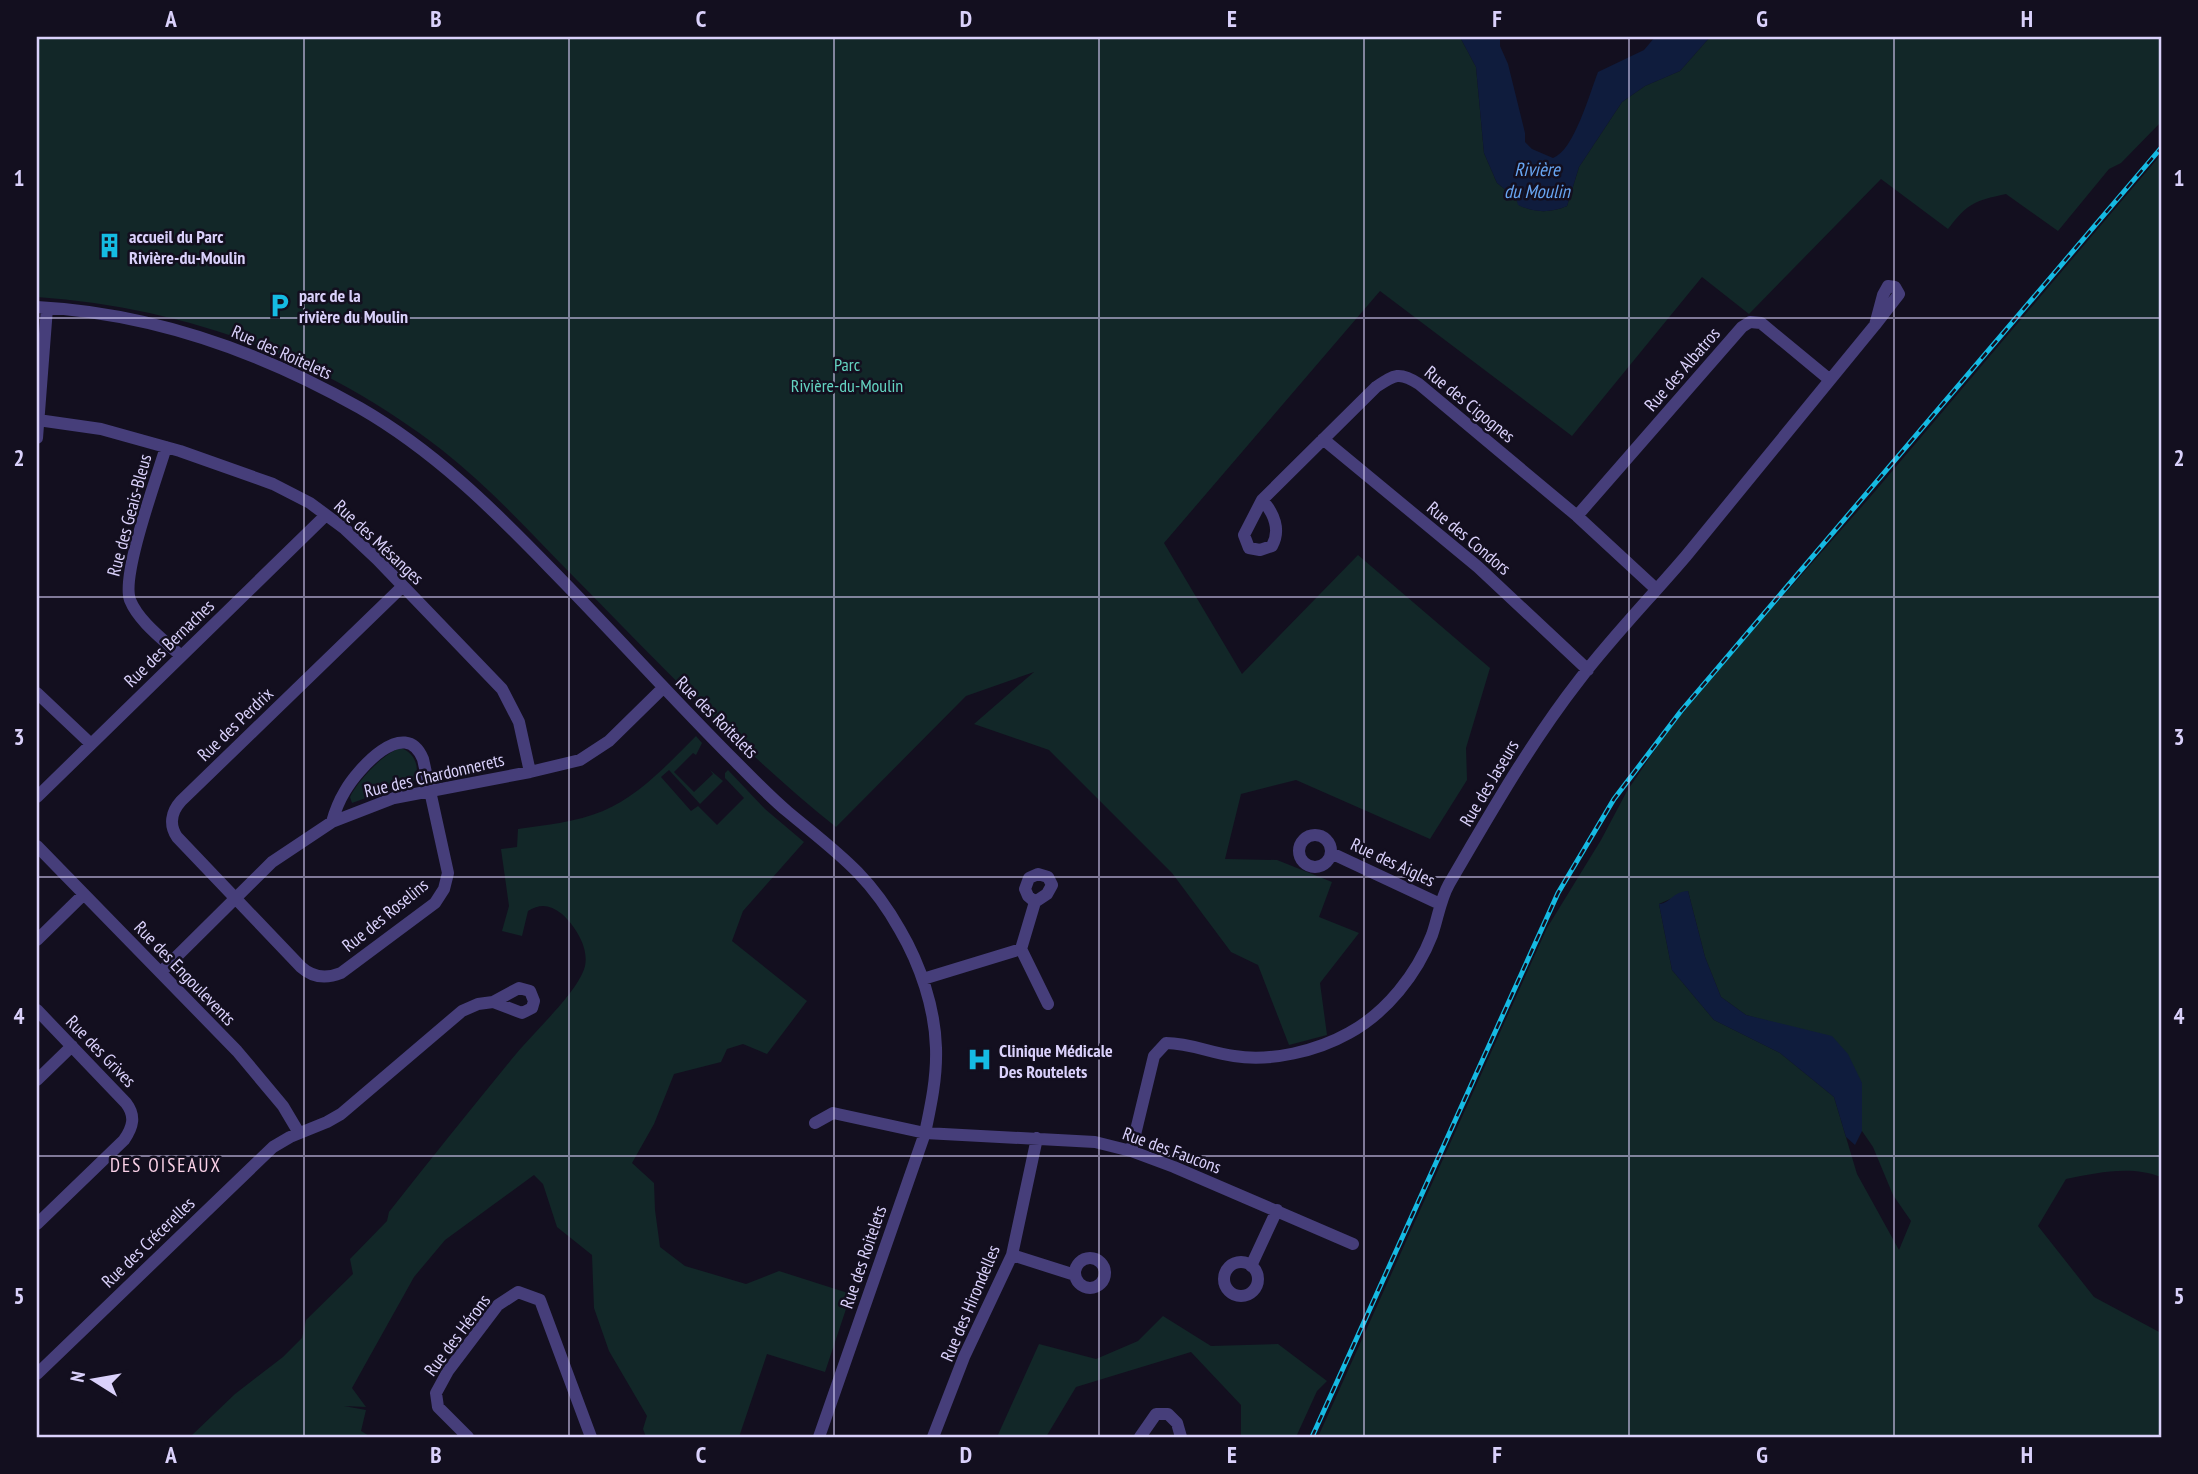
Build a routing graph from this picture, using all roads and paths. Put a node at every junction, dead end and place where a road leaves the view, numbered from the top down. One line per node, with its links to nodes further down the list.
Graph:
1 (42, 308): 4 (street); 15 (street, Rue des Roitelets)
2 (1875, 325): 3 (street, Rue des Jaseurs)
3 (1830, 380): 10 (street, Rue des Albatros); 12 (street, Rue des Jaseurs)
4 (38, 420): 5 (street); 7 (street, Rue des Mésanges)
5 (37, 438)
6 (1323, 439): 8 (street, Rue des Cigognes); 10 (street, Rue des Cigognes); 14 (street, Rue des Condors)
7 (166, 447): 9 (street, Rue des Mésanges); 13 (street, Rue des Geais-Bleus)
8 (1262, 500)
9 (326, 515): 11 (street, Rue des Mésanges); 13 (street, Rue des Bernaches)
10 (1577, 516): 12 (street, Rue des Cigognes)
11 (403, 586): 18 (street, Rue des Mésanges); 25 (street, Rue des Perdrix)
12 (1656, 589): 14 (street, Rue des Jaseurs)
13 (181, 656): 17 (street, Rue des Bernaches)
14 (1588, 670): 27 (street, Rue des Jaseurs)
15 (663, 688): 18 (street, Rue des Chardonnerets); 31 (street, Rue des Roitelets)
16 (37, 694): 17 (street)
17 (90, 744): 20 (street, Rue des Bernaches)
18 (530, 772): 19 (street, Rue des Chardonnerets)
19 (431, 790): 21 (street, Rue des Chardonnerets); 21 (street, Rue des Roselins); 25 (street, Rue des Roselins)
20 (37, 797)
21 (332, 822): 25 (street, Rue des Chardonnerets)
22 (37, 846): 24 (street, Rue des Engoulevents)
23 (1331, 853): 27 (street, Rue des Aigles)
24 (84, 894): 28 (street); 30 (street, Rue des Engoulevents)
25 (235, 898): 30 (street, Rue des Chardonnerets)
26 (1035, 902): 29 (street)
27 (1440, 904): 41 (street, Rue des Jaseurs)
28 (37, 940)
29 (1021, 949): 31 (street); 33 (street)
30 (160, 972): 38 (street, Rue des Engoulevents)
31 (923, 979): 39 (street, Rue des Roitelets)
32 (493, 1002): 38 (street, Rue des Crécerelles)
33 (1048, 1004)
34 (37, 1010): 35 (street, Rue des Grives)
35 (72, 1046): 36 (street); 43 (street, Rue des Grives)
36 (37, 1080)
37 (815, 1124): 39 (street, Rue des Faucons)
38 (299, 1133): 48 (street, Rue des Crécerelles)
39 (925, 1133): 40 (street, Rue des Faucons); 51 (street, Rue des Roitelets)
40 (1037, 1138): 41 (street, Rue des Faucons); 45 (street, Rue des Hirondelles)
41 (1131, 1152): 42 (street, Rue des Faucons)
42 (1277, 1210): 44 (street, Rue des Faucons); 46 (street)
43 (37, 1224)
44 (1353, 1244)
45 (1012, 1255): 47 (street); 52 (street, Rue des Hirondelles)
46 (1251, 1266)
47 (1075, 1275)
48 (37, 1374)
49 (468, 1437): 50 (street, Rue des Hérons)
50 (591, 1437)
51 (819, 1437)
52 (933, 1437)
53 (1140, 1437): 54 (street)
54 (1181, 1437)

